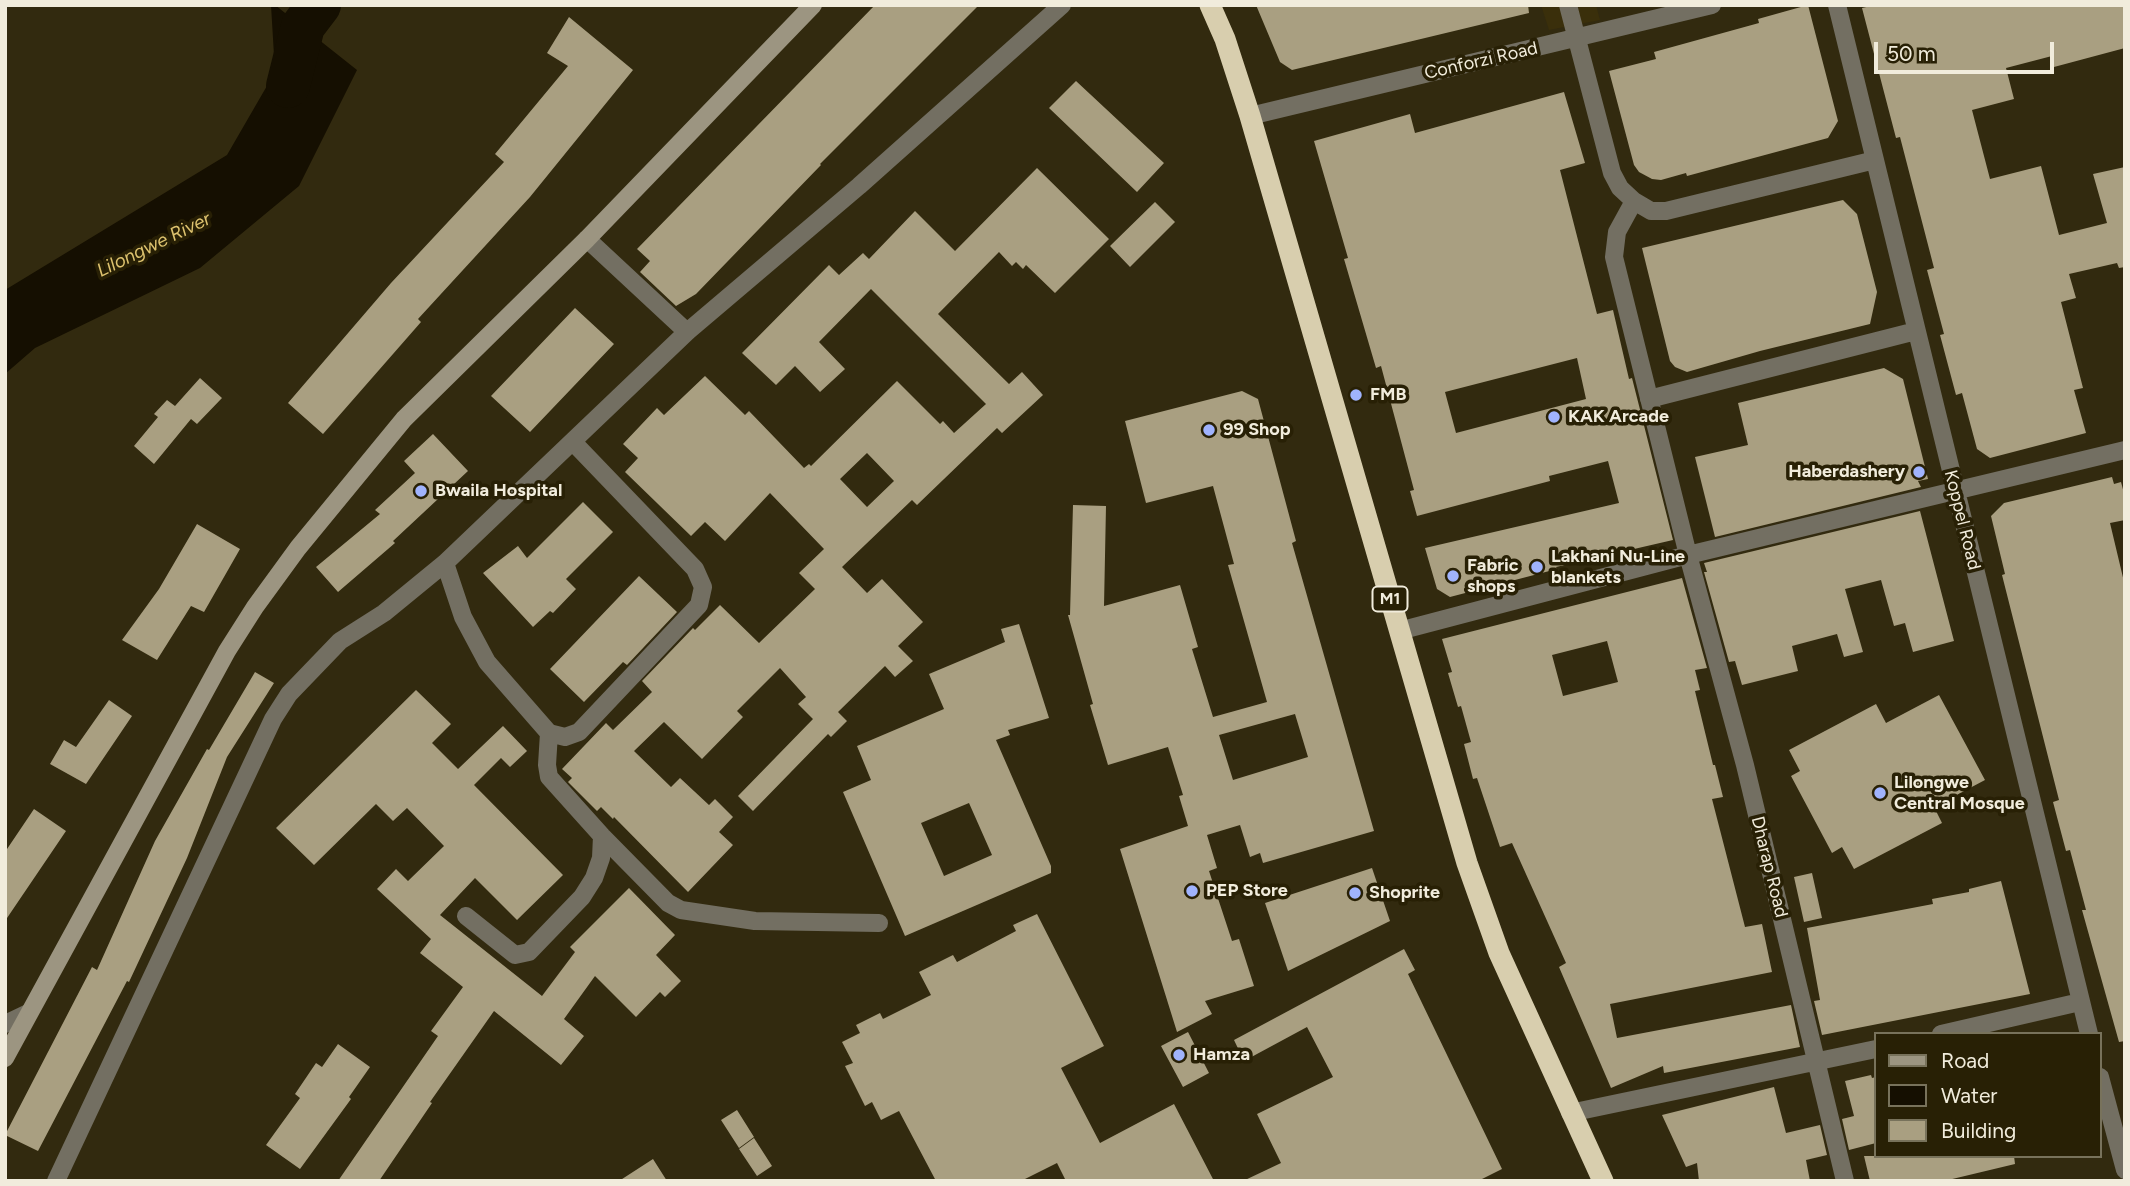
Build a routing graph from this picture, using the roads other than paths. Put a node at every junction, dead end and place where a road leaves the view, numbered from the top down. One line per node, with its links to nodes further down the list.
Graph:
1 (813, 5): 11 (street)
2 (1062, 5): 13 (street)
3 (1210, 5): 8 (highway, M1)
4 (1568, 5): 7 (street)
5 (1712, 5): 7 (street, Conforzi Road)
6 (1837, 5): 9 (street, Koppel Road)
7 (1578, 39): 8 (street, Conforzi Road); 10 (street)
8 (1250, 116): 20 (highway, M1)
9 (1875, 160): 10 (street); 12 (street, Koppel Road)
10 (1634, 201): 14 (street, Dharap Road)
11 (587, 239): 13 (street); 26 (street)
12 (1916, 331): 14 (street); 17 (street, Koppel Road)
13 (687, 332): 15 (street)
14 (1649, 399): 18 (street, Dharap Road)
15 (573, 442): 19 (street); 21 (street)
16 (2125, 450): 17 (street)
17 (1956, 492): 18 (street); 25 (street, Koppel Road)
18 (1688, 555): 20 (street); 32 (street, Dharap Road)
19 (445, 563): 21 (street); 36 (street)
20 (1399, 631): 34 (highway, M1)
21 (550, 733): 22 (street)
22 (602, 836): 23 (street); 24 (street)
23 (466, 916)
24 (878, 923)
25 (2080, 1002): 28 (street); 29 (street, Koppel Road)
26 (28, 1013): 27 (street); 31 (street)
27 (5, 1024)
28 (1950, 1032)
29 (2088, 1032)
30 (1874, 1049): 32 (street)
31 (5, 1058)
32 (1816, 1063): 34 (street); 38 (street, Dharap Road)
33 (2102, 1084): 35 (street)
34 (1570, 1113): 37 (highway, M1)
35 (2125, 1170)
36 (57, 1181)
37 (1603, 1181)
38 (1845, 1181)

